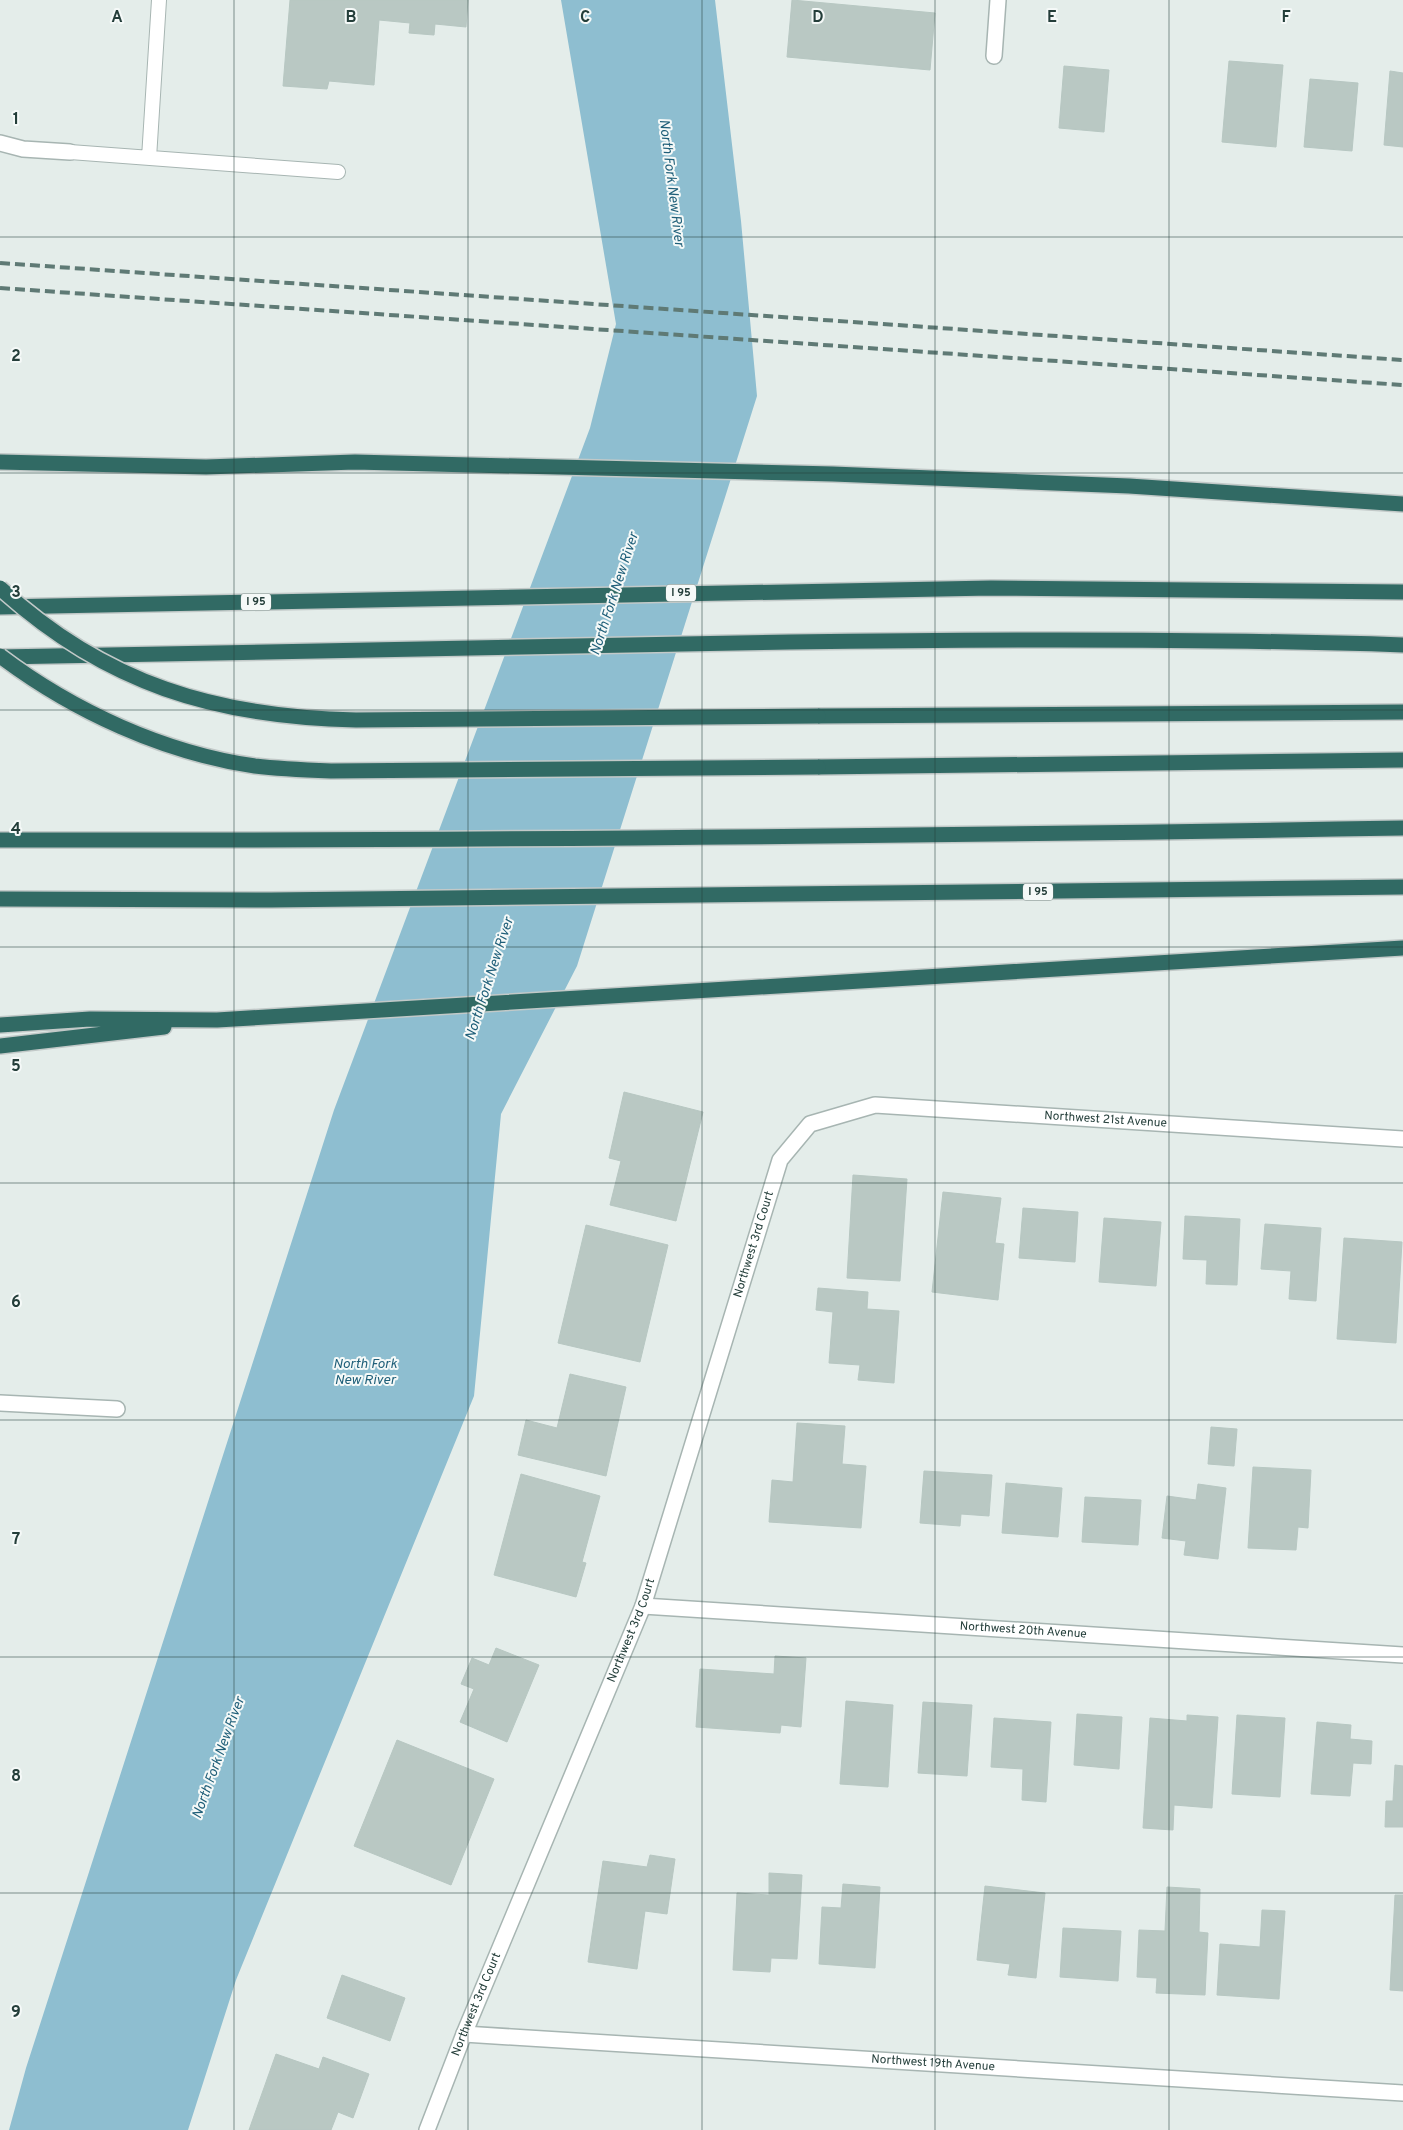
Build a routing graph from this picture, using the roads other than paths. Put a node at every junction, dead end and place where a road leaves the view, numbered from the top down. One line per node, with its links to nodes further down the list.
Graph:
1 (159, 0): 6 (lane)
2 (998, 0): 3 (street)
3 (994, 56)
4 (0, 144): 5 (street)
5 (70, 152): 6 (lane)
6 (149, 158): 7 (lane)
7 (338, 172)
8 (0, 462): 9 (highway)
9 (1403, 504)
10 (0, 588): 15 (highway, bridge)
11 (1403, 592): 12 (highway, I 95)
12 (0, 607)
13 (1403, 645): 14 (highway)
14 (0, 656): 16 (highway, bridge)
15 (1403, 712)
16 (1403, 760)
17 (1403, 828): 18 (highway)
18 (0, 840)
19 (1403, 887): 20 (highway, I 95)
20 (0, 900)
21 (1403, 948): 22 (highway)
22 (217, 1020): 23 (highway); 24 (highway)
23 (0, 1025)
24 (0, 1046)
25 (810, 1124): 26 (street, Northwest 21st Avenue); 29 (street, Northwest 3rd Court)
26 (1403, 1139)
27 (0, 1403): 28 (street)
28 (117, 1409)
29 (643, 1606): 30 (street, Northwest 20th Avenue); 31 (street, Northwest 3rd Court)
30 (1403, 1655)
31 (464, 2034): 32 (street, Northwest 19th Avenue); 33 (street, Northwest 3rd Court)
32 (1403, 2093)
33 (427, 2130)

